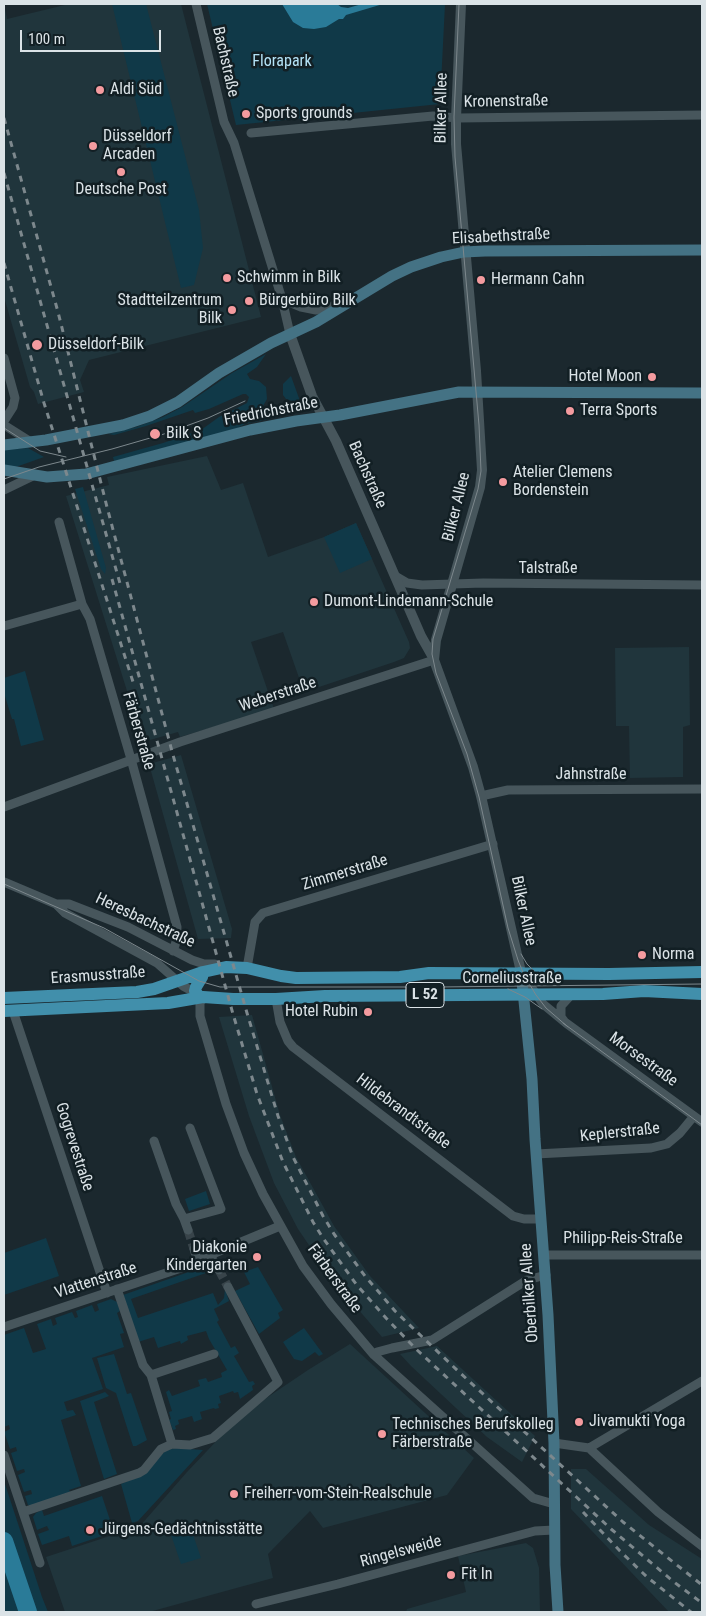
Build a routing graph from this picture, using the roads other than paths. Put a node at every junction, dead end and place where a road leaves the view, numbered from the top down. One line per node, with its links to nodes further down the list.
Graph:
1 (196, 4): 8 (street, Bachstraße)
2 (461, 4): 4 (street, Bilker Allee)
3 (702, 115): 4 (street, Kronenstraße)
4 (456, 118): 5 (street, Kronenstraße); 7 (street, Bilker Allee)
5 (252, 133)
6 (702, 250): 7 (main road, Elisabethstraße)
7 (465, 252): 9 (main road, Elisabethstraße); 12 (street, Bilker Allee)
8 (282, 299): 9 (street); 10 (street, Bachstraße)
9 (354, 300): 10 (main road, Elisabethstraße)
10 (290, 334): 14 (street, Bachstraße); 16 (main road)
11 (4, 358): 15 (street)
12 (476, 392): 13 (main road, Friedrichstraße); 14 (main road, Friedrichstraße); 23 (street, Bilker Allee)
13 (702, 392)
14 (323, 417): 19 (main road, Friedrichstraße); 22 (street, Bachstraße)
15 (4, 423): 16 (street)
16 (31, 442): 17 (main road)
17 (4, 445)
18 (4, 470): 19 (main road, Friedrichstraße)
19 (33, 476): 20 (street)
20 (4, 490)
21 (59, 522): 25 (street, Färberstraße)
22 (395, 576): 23 (street, Talstraße); 27 (street, Bachstraße)
23 (452, 583): 24 (street, Talstraße); 27 (street, Bilker Allee)
24 (702, 585)
25 (82, 604): 26 (street); 28 (street, Färberstraße)
26 (4, 626)
27 (434, 660): 28 (street, Weberstraße); 30 (street, Bilker Allee)
28 (131, 759): 31 (street, Weberstraße); 35 (street, Färberstraße)
29 (702, 789): 30 (street, Jahnstraße)
30 (481, 796): 32 (street, Bilker Allee)
31 (4, 807)
32 (493, 844): 37 (street, Zimmerstraße); 39 (street, Bilker Allee)
33 (4, 882): 34 (street, Heresbachstraße)
34 (56, 904): 35 (street, Heresbachstraße); 41 (street, Heresbachstraße)
35 (173, 951): 36 (street, Heresbachstraße)
36 (221, 967): 37 (main road, Corneliusstraße / L 52); 38 (main road, Erasmusstraße / L 52)
37 (247, 968): 39 (main road, Corneliusstraße / L 52)
38 (203, 972): 41 (main road, Erasmusstraße / L 52); 45 (main road)
39 (521, 972): 40 (main road, Corneliusstraße / L 52); 43 (main road, Oberbilker Allee)
40 (702, 972)
41 (176, 981): 45 (street, Heresbachstraße); 46 (main road, Erasmusstraße / L 52)
42 (698, 992): 44 (main road, Corneliusstraße / L 52)
43 (531, 995): 44 (main road, Corneliusstraße / L 52); 47 (main road, Corneliusstraße / L 52); 49 (street, Morsestraße); 53 (main road, Oberbilker Allee)
44 (571, 995): 49 (street)
45 (200, 996): 47 (main road, Corneliusstraße / L 52); 48 (main road, Erasmusstraße / L 52); 56 (street, Färberstraße)
46 (4, 998)
47 (276, 999): 54 (street, Hildebrandtstraße)
48 (9, 1011): 67 (street, Gogrevestraße)
49 (566, 1023): 50 (street, Morsestraße)
50 (698, 1119): 53 (street, Keplerstraße)
51 (190, 1128): 55 (street)
52 (154, 1141): 55 (street)
53 (536, 1154): 54 (main road, Oberbilker Allee)
54 (541, 1218): 60 (main road, Oberbilker Allee)
55 (184, 1219): 57 (street)
56 (280, 1226): 59 (street, Vlattenstraße); 70 (street, Färberstraße)
57 (188, 1230)
58 (194, 1249): 62 (street)
59 (210, 1255): 62 (street, Vlattenstraße); 63 (street)
60 (544, 1255): 61 (street, Philipp-Reis-Straße); 64 (main road, Oberbilker Allee)
61 (702, 1255)
62 (198, 1262): 66 (street, Vlattenstraße)
63 (219, 1270)
64 (546, 1275): 70 (street); 73 (main road, Oberbilker Allee)
65 (228, 1287): 74 (street)
66 (117, 1289): 67 (street, Vlattenstraße); 71 (street)
67 (107, 1293): 68 (street, Vlattenstraße)
68 (4, 1327)
69 (214, 1354): 71 (street)
70 (374, 1355): 77 (street, Färberstraße)
71 (151, 1375): 74 (street)
72 (702, 1381): 75 (street)
73 (554, 1443): 75 (street); 77 (main road, Oberbilker Allee)
74 (172, 1444): 78 (street)
75 (589, 1448): 80 (street)
76 (4, 1455): 78 (street)
77 (554, 1504): 79 (main road, Oberbilker Allee)
78 (23, 1512): 81 (street)
79 (554, 1530): 82 (street, Ringelsweide); 83 (main road, Oberbilker Allee)
80 (702, 1546)
81 (40, 1563)
82 (256, 1604)
83 (558, 1612)

